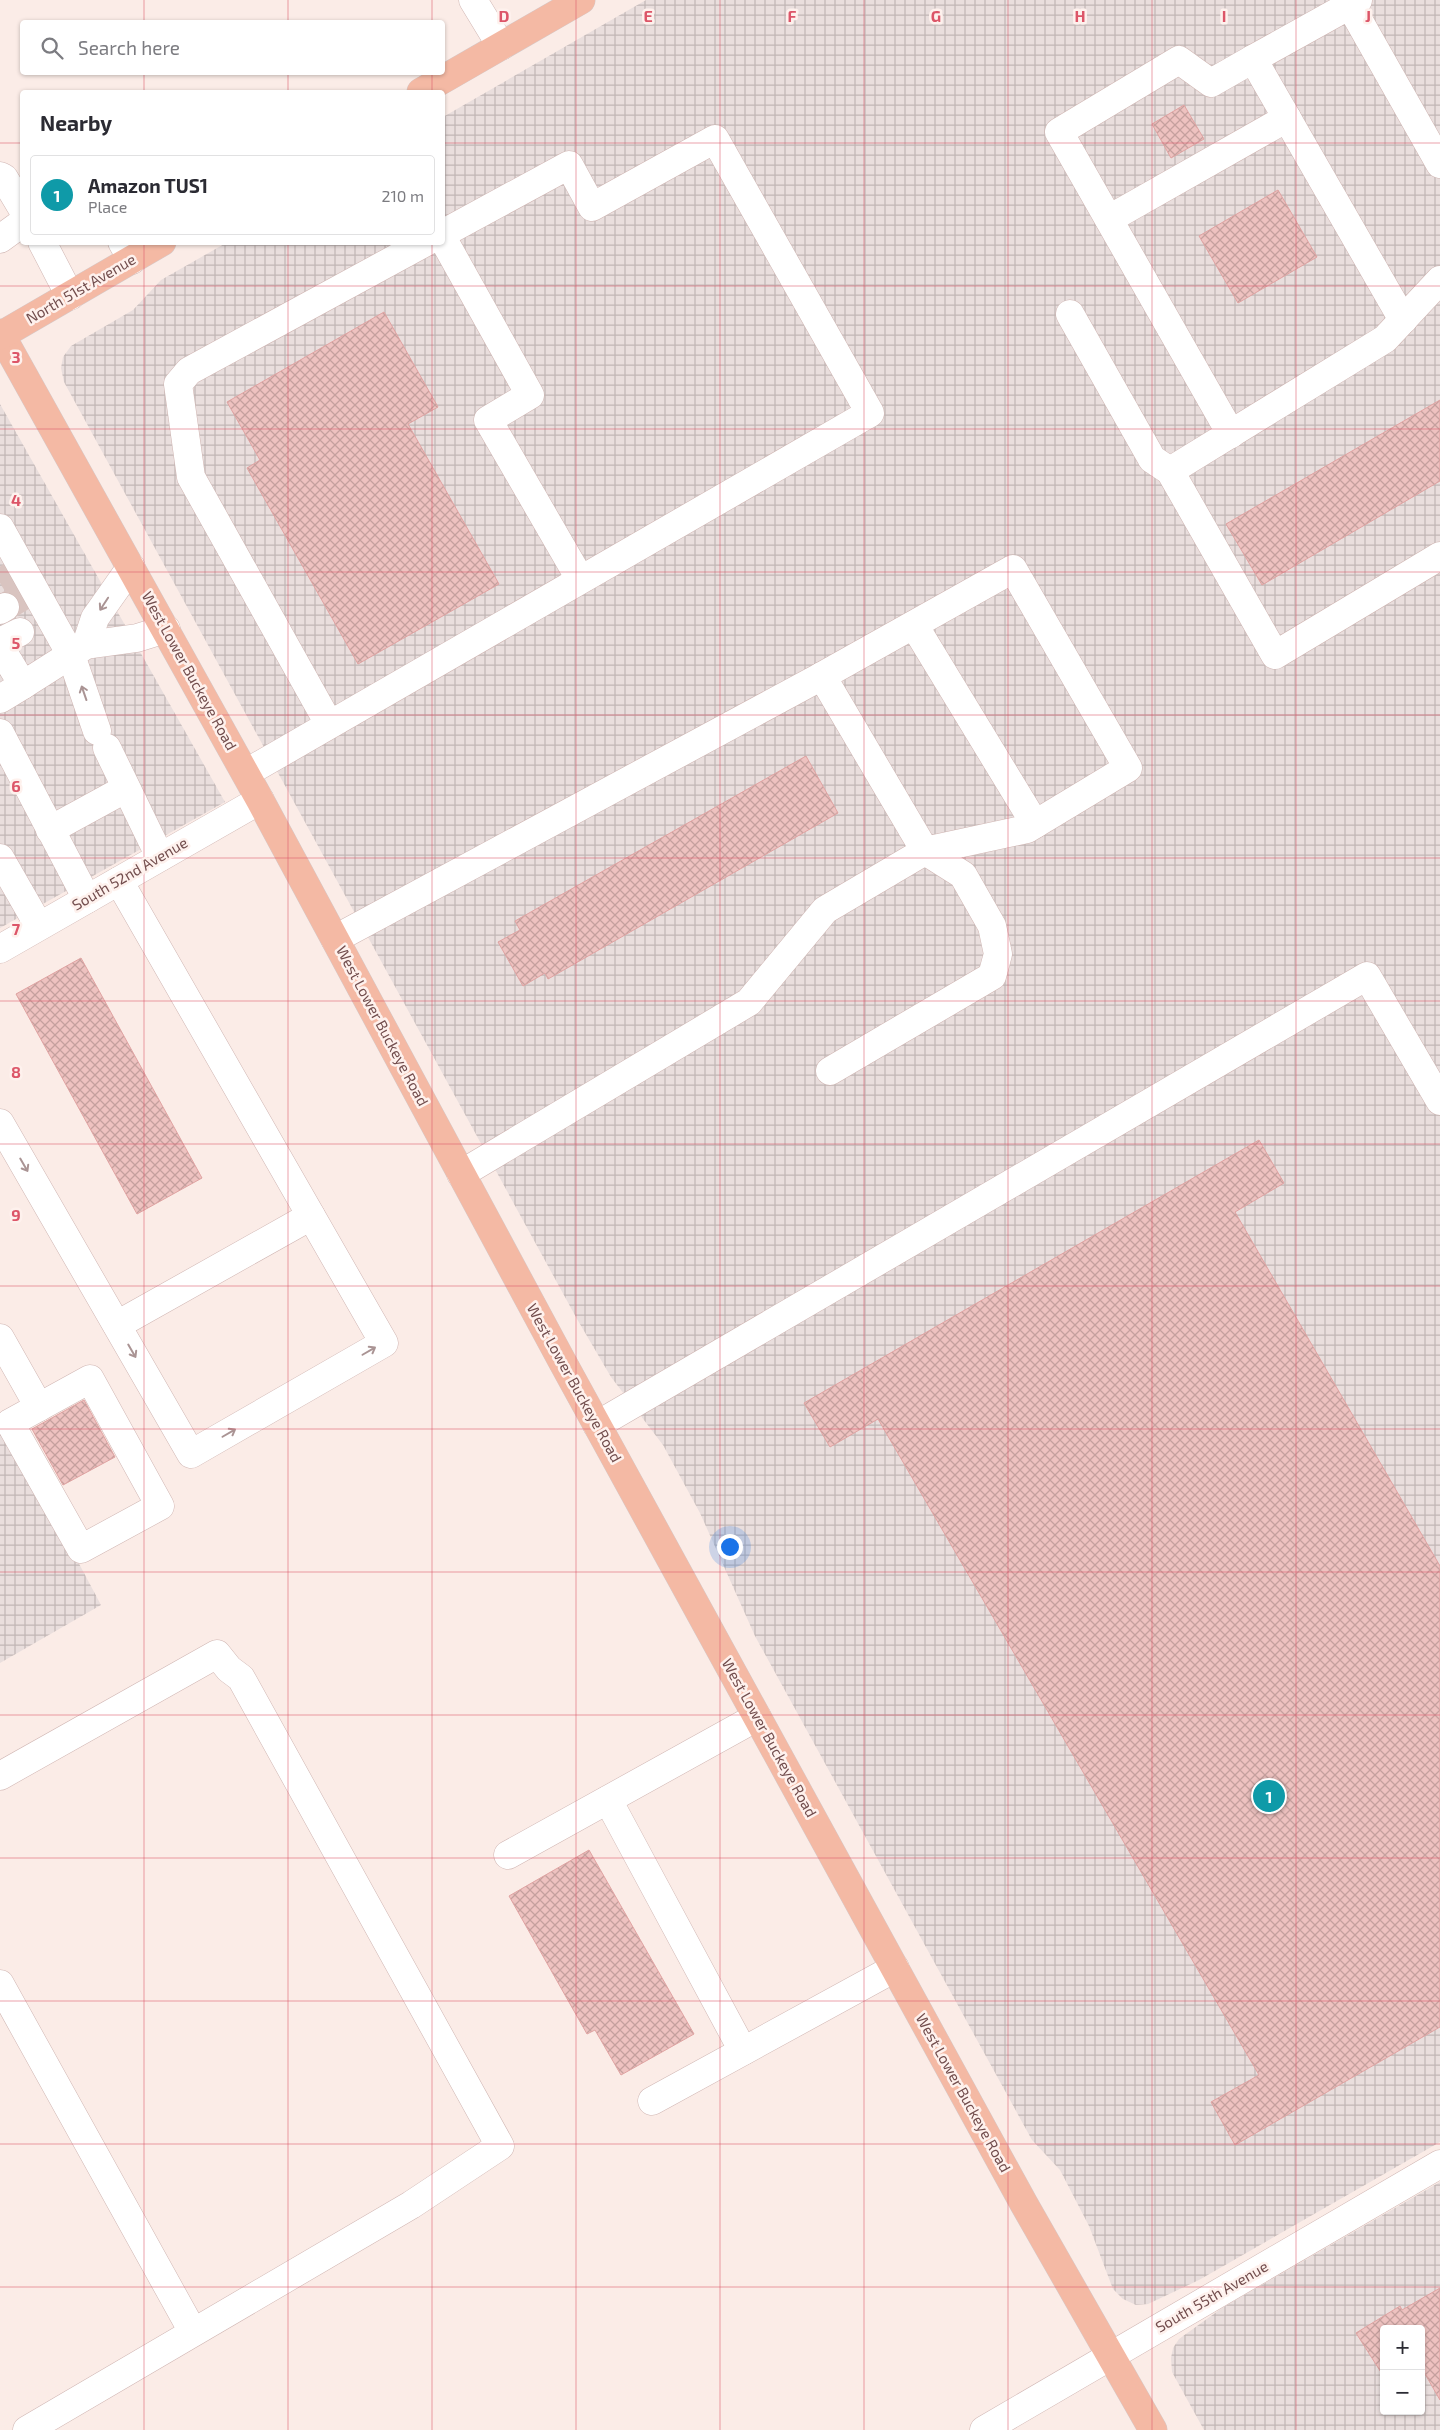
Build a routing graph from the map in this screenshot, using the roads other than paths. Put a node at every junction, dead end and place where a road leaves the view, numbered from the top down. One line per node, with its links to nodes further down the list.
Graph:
1 (473, 0): 4 (street)
2 (581, 0): 4 (main road)
3 (1354, 2): 5 (street); 8 (street)
4 (501, 46): 6 (main road)
5 (1253, 59): 7 (street); 11 (street)
6 (424, 90)
7 (1287, 118): 11 (street); 23 (street)
8 (1440, 164)
9 (0, 176): 10 (street)
10 (20, 205)
11 (1109, 219): 25 (street)
12 (20, 224): 14 (street)
13 (445, 233): 30 (street)
14 (0, 239)
15 (445, 240): 30 (street)
16 (44, 245): 21 (street)
17 (150, 245): 19 (main road, North 51st Avenue)
18 (420, 245): 37 (street)
19 (127, 251): 21 (main road, North 51st Avenue)
20 (1440, 280): 23 (street)
21 (70, 296): 24 (main road, North 51st Avenue)
22 (1070, 314): 26 (street)
23 (1403, 320): 25 (street)
24 (0, 335): 28 (main road, West Lower Buckeye Road)
25 (1231, 434): 26 (street)
26 (1170, 471): 27 (street)
27 (1440, 556)
28 (131, 567): 32 (main road, West Lower Buckeye Road); 34 (street, one-way to 34)
29 (13, 575): 33 (street)
30 (580, 579): 37 (street)
31 (914, 624): 35 (street); 42 (street); 42 (street)
32 (166, 629): 34 (street); 39 (main road, West Lower Buckeye Road)
33 (22, 631): 34 (street); 36 (street)
34 (78, 650): 36 (street); 40 (street, one-way to 34)
35 (822, 676): 44 (street); 50 (street)
36 (11, 692)
37 (329, 724): 39 (street)
38 (0, 733): 43 (street)
39 (246, 773): 41 (main road, West Lower Buckeye Road)
40 (125, 789): 43 (street); 45 (street)
41 (260, 800): 45 (street, South 52nd Avenue); 50 (main road, West Lower Buckeye Road)
42 (1035, 824): 44 (street)
43 (50, 830): 48 (street)
44 (925, 851): 52 (street); 55 (street)
45 (160, 857): 47 (street, South 52nd Avenue)
46 (0, 858): 49 (street)
47 (119, 880): 48 (street, South 52nd Avenue); 56 (street)
48 (87, 899): 49 (street, South 52nd Avenue)
49 (39, 926): 51 (street, South 52nd Avenue)
50 (335, 939): 55 (main road, West Lower Buckeye Road)
51 (0, 949)
52 (830, 1071)
53 (1440, 1102): 60 (street)
54 (0, 1123): 57 (street, one-way to 57)
55 (461, 1174): 60 (main road, West Lower Buckeye Road)
56 (311, 1216): 57 (street); 57 (street, one-way to 56)
57 (117, 1325)
58 (0, 1338): 59 (street)
59 (39, 1407): 59 (street)
60 (597, 1425): 61 (main road, West Lower Buckeye Road)
61 (757, 1717): 63 (street); 65 (main road, West Lower Buckeye Road)
62 (0, 1776): 70 (street)
63 (608, 1800): 64 (street); 67 (street)
64 (508, 1855)
65 (895, 1968): 67 (street); 71 (main road, West Lower Buckeye Road)
66 (0, 1984): 70 (street)
67 (743, 2051): 68 (street)
68 (652, 2101)
69 (1440, 2164): 71 (street, South 55th Avenue)
70 (193, 2332): 72 (street)
71 (1112, 2355): 73 (street, South 55th Avenue); 74 (main road, West Lower Buckeye Road)
72 (27, 2430)
73 (984, 2430)
74 (1153, 2430)

